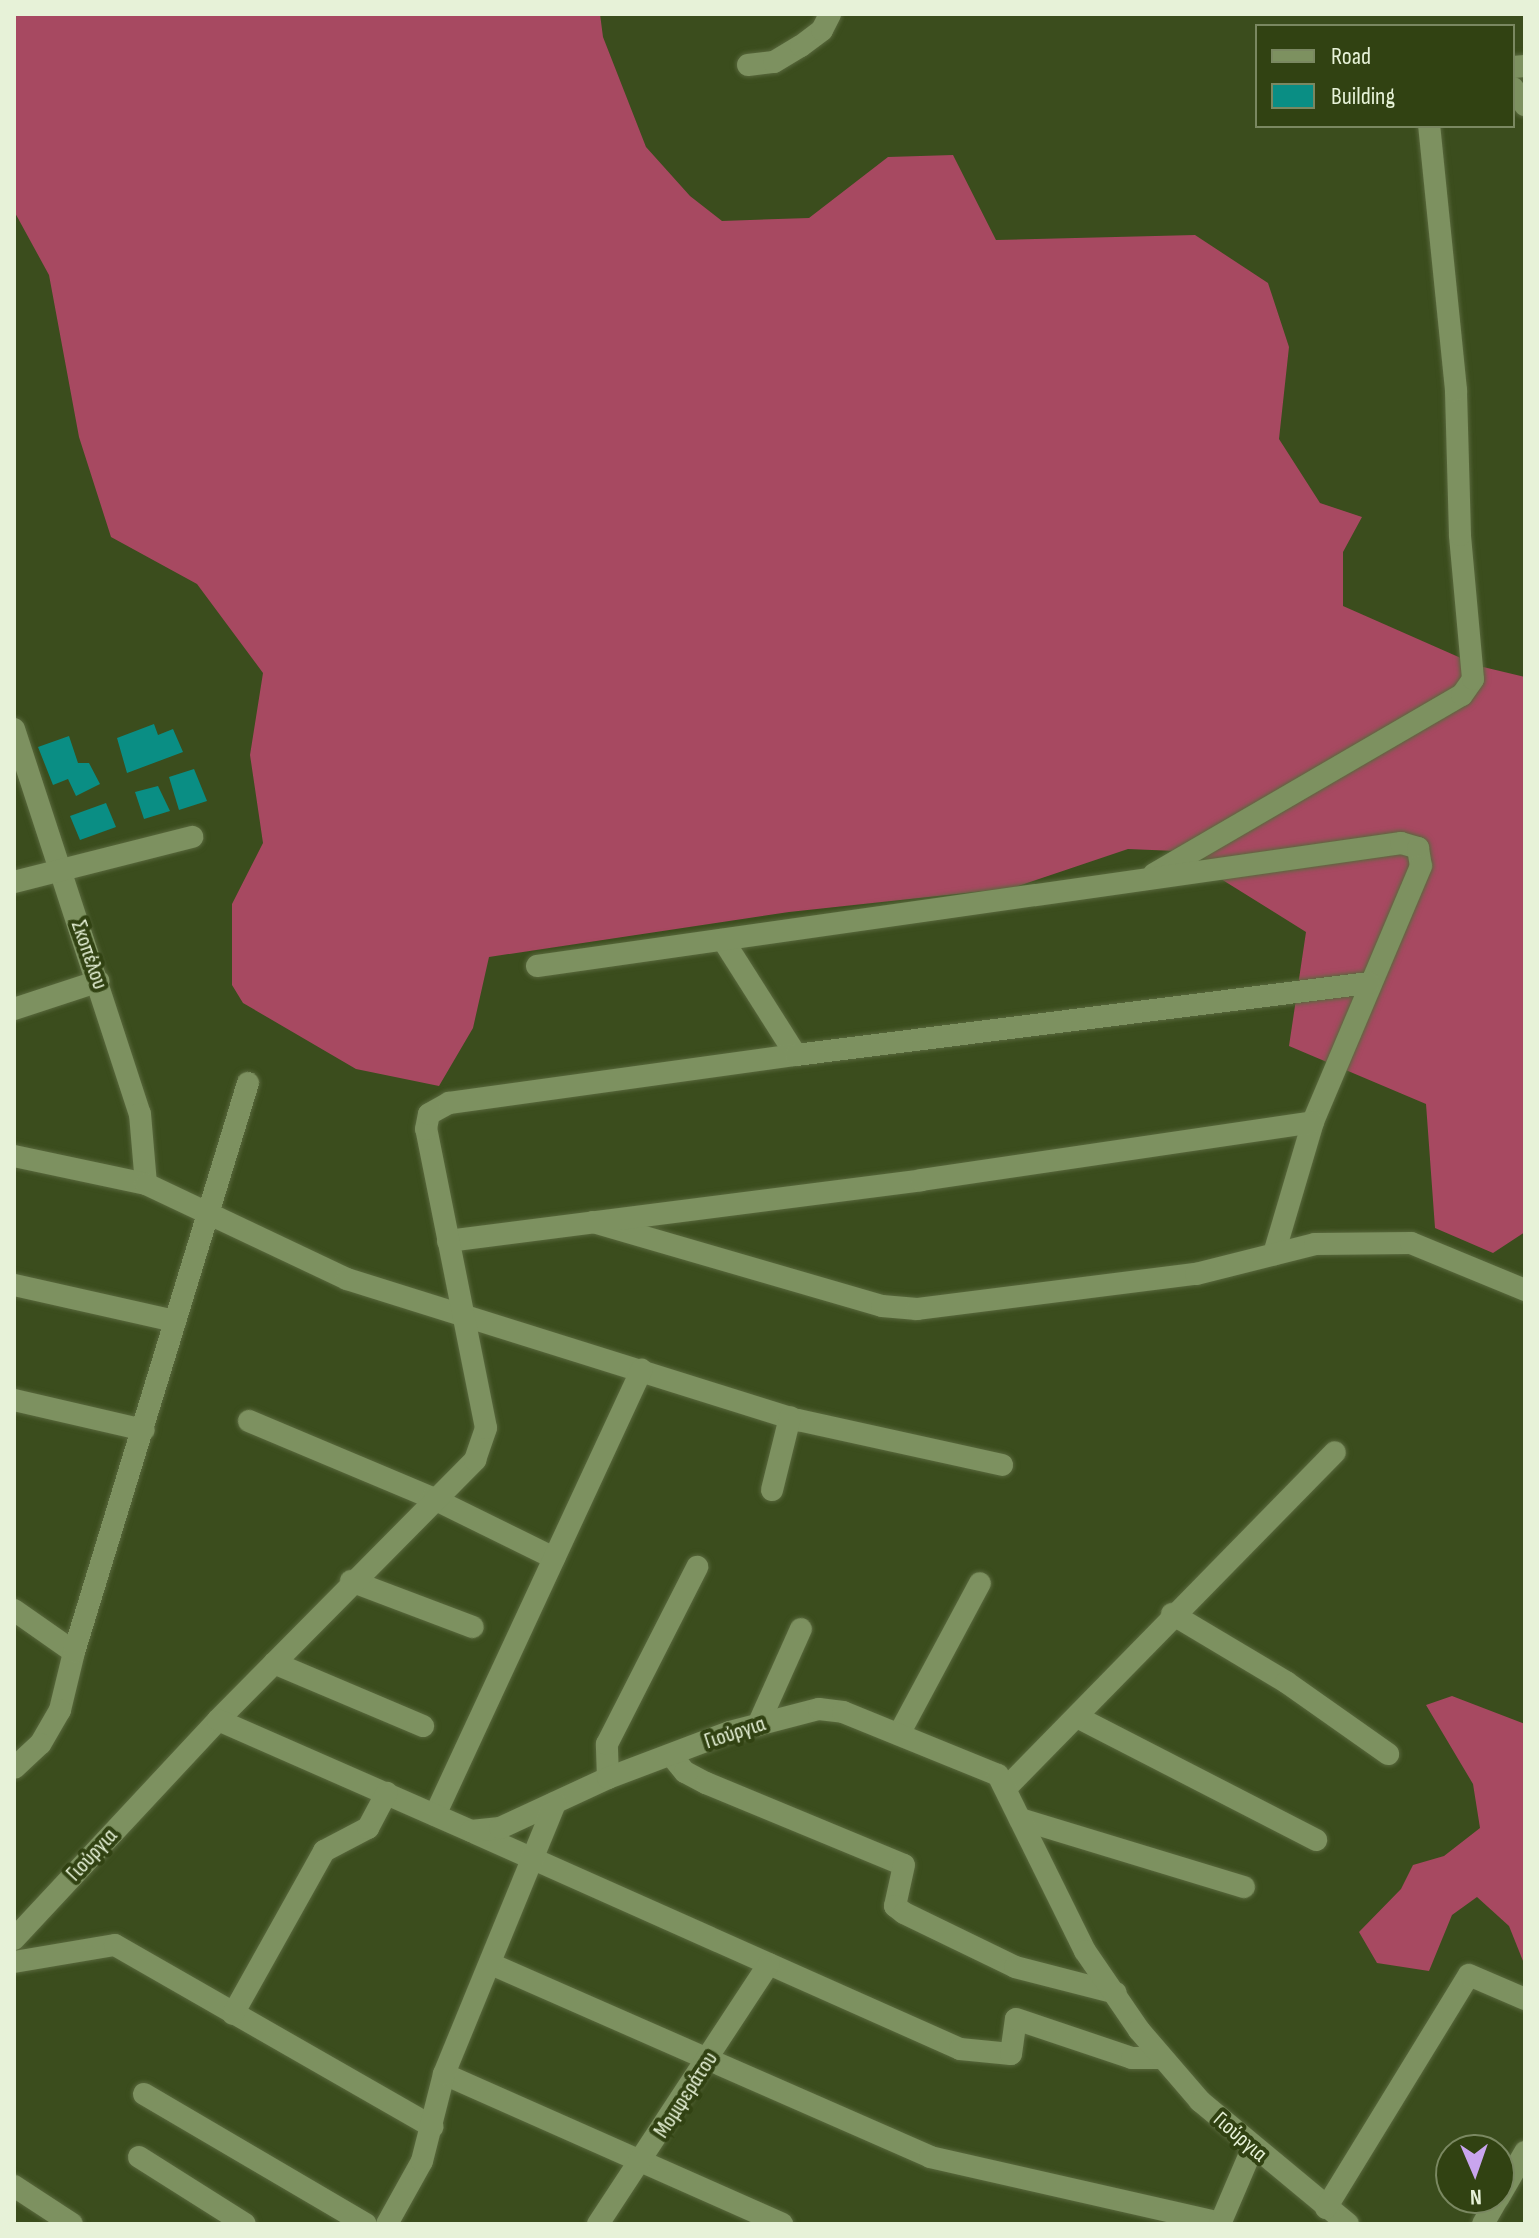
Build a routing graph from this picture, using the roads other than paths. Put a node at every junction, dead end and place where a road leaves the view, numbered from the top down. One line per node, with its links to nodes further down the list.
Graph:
1 (830, 14): 2 (street)
2 (748, 65)
3 (1429, 128): 7 (street)
4 (16, 742): 6 (street, Σκοπέλου)
5 (192, 837): 6 (street)
6 (60, 868): 8 (street); 11 (street, Σκοπέλου)
7 (1142, 881): 9 (street); 12 (street)
8 (14, 882)
9 (723, 940): 10 (street); 14 (street)
10 (537, 966)
11 (99, 981): 13 (street); 18 (street, Σκοπέλου)
12 (1368, 983): 14 (street, Γιούργια); 16 (street)
13 (14, 1009)
14 (796, 1055): 21 (street, Γιούργια)
15 (248, 1083): 19 (street)
16 (1313, 1122): 20 (street); 22 (street)
17 (14, 1156): 18 (street)
18 (146, 1184): 19 (street)
19 (208, 1214): 25 (street); 26 (street)
20 (593, 1222): 21 (street); 22 (street)
21 (448, 1241): 25 (street, Γιούργια)
22 (1274, 1254): 24 (street)
23 (14, 1285): 26 (street)
24 (1525, 1290)
25 (461, 1311): 27 (street); 35 (street, Γιούργια)
26 (175, 1321): 31 (street)
27 (642, 1370): 29 (street); 36 (street)
28 (14, 1400): 31 (street)
29 (790, 1417): 33 (street); 34 (street)
30 (249, 1421): 35 (street)
31 (144, 1430): 44 (street)
32 (1335, 1452): 41 (street)
33 (1002, 1465)
34 (772, 1490)
35 (432, 1498): 36 (street); 38 (street, Γιούργια)
36 (554, 1558): 58 (street)
37 (697, 1567): 54 (street)
38 (351, 1581): 42 (street); 45 (street, Γιούργια)
39 (980, 1583): 50 (street)
40 (14, 1610): 44 (street)
41 (1172, 1614): 46 (street); 51 (street)
42 (473, 1627)
43 (801, 1629): 48 (street)
44 (74, 1652): 53 (street)
45 (274, 1663): 47 (street, Γιούργια); 49 (street)
46 (1077, 1717): 55 (street); 61 (street)
47 (218, 1720): 56 (street); 64 (street, Γιούργια)
48 (758, 1725): 50 (street, Γιούργια); 52 (street, Γιούργια)
49 (423, 1726)
50 (899, 1734): 55 (street, Γιούργια)
51 (1388, 1754)
52 (671, 1755): 54 (street, Γιούργια); 68 (street)
53 (14, 1768)
54 (608, 1778): 57 (street, Γιούργια)
55 (1008, 1786): 59 (street, Γιούργια)
56 (387, 1793): 58 (street); 70 (street)
57 (555, 1803): 60 (street, Γιούργια); 62 (street)
58 (435, 1815): 60 (street)
59 (1020, 1819): 63 (street); 68 (street, Γιούργια)
60 (471, 1831): 62 (street)
61 (1316, 1840)
62 (535, 1856): 66 (street); 67 (street)
63 (1244, 1887)
64 (14, 1939)
65 (14, 1962): 70 (street)
66 (491, 1964): 72 (street); 73 (street)
67 (769, 1964): 71 (street); 72 (street, Μομφεράτου)
68 (1116, 1993): 71 (street, Γιούργια)
69 (1525, 1999): 80 (street)
70 (233, 2014): 75 (street)
71 (1161, 2058): 76 (street, Γιούργια)
72 (707, 2063): 78 (street, Μομφεράτου); 87 (street)
73 (444, 2074): 75 (street); 78 (street)
74 (144, 2094): 83 (street)
75 (433, 2127): 84 (street)
76 (1252, 2149): 80 (street, Γιούργια); 87 (street)
77 (139, 2157): 82 (street)
78 (643, 2161): 85 (street, Μομφεράτου); 86 (street)
79 (14, 2186): 81 (street)
80 (1326, 2208): 88 (street, Γιούργια)
81 (72, 2224)
82 (245, 2224)
83 (366, 2224)
84 (387, 2224)
85 (598, 2224)
86 (782, 2224)
87 (1220, 2224)
88 (1348, 2224)

